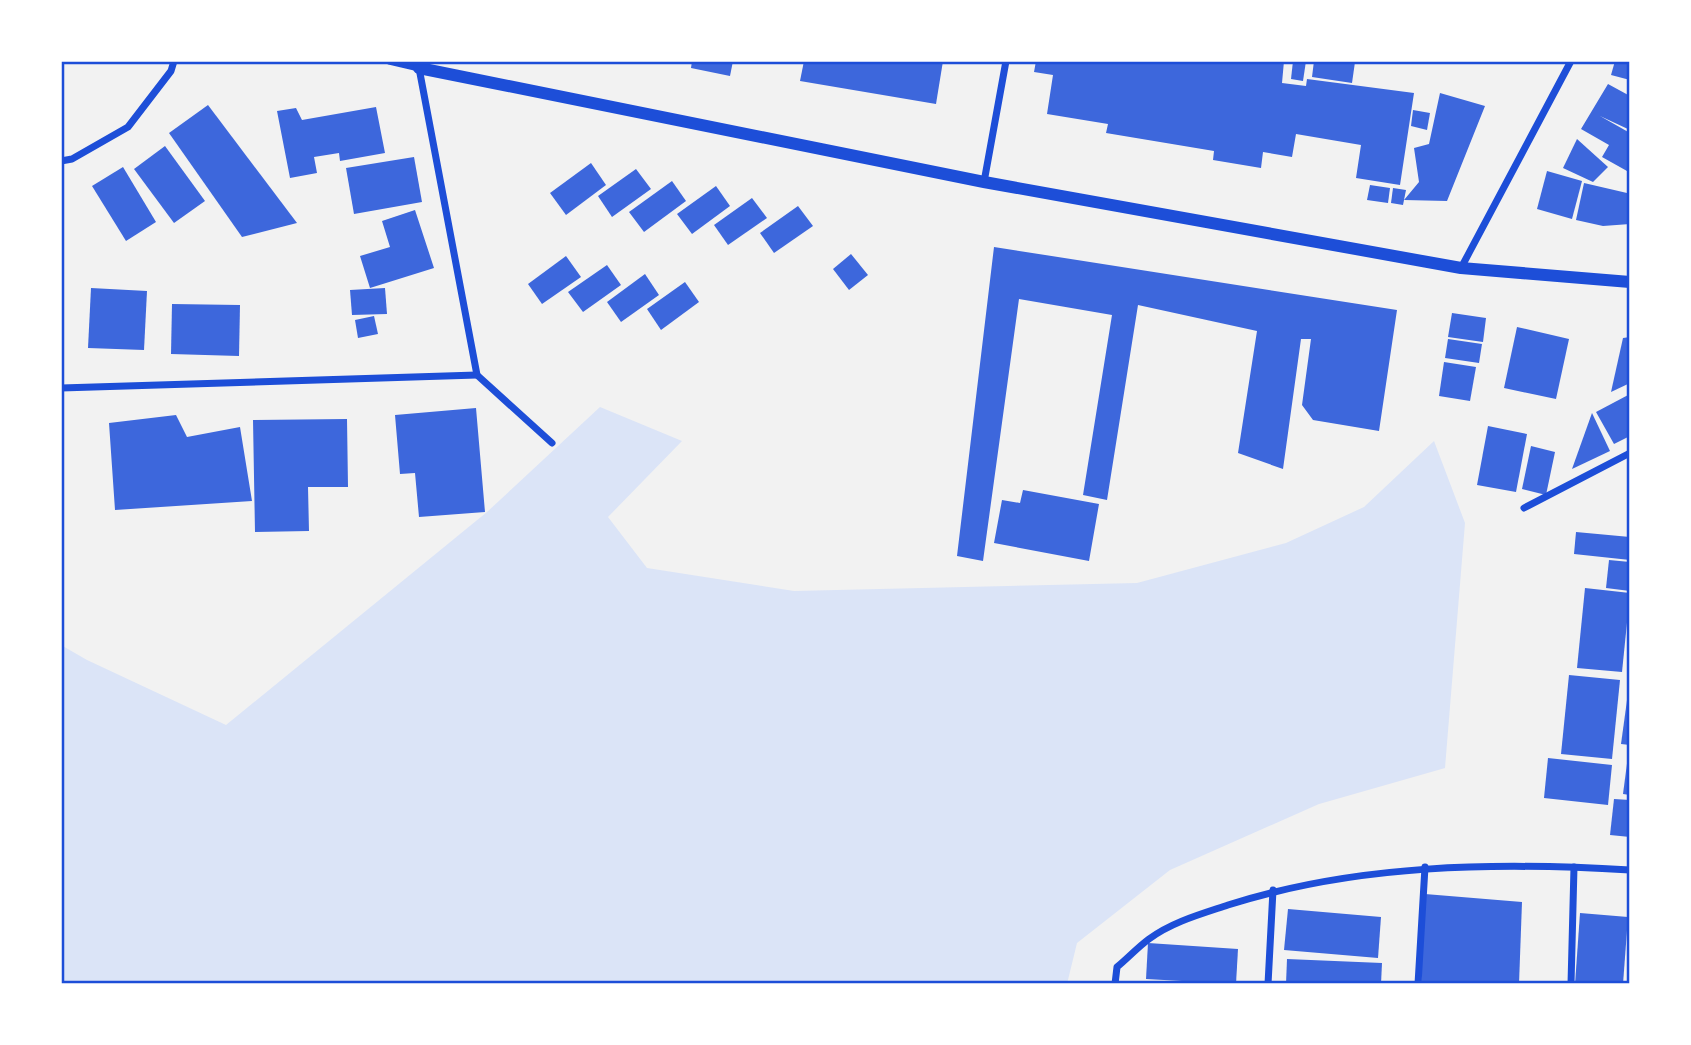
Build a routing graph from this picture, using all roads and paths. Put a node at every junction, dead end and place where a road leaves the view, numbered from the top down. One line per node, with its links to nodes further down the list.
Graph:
1 (174, 61): 6 (street)
2 (389, 61): 5 (street)
3 (1006, 61): 7 (street)
4 (1571, 61): 8 (street)
5 (420, 65): 7 (street); 10 (street)
6 (61, 161)
7 (984, 182): 8 (street)
8 (1461, 268): 9 (street)
9 (1630, 282)
10 (477, 375): 11 (street); 12 (street)
11 (61, 388)
12 (552, 443)
13 (1630, 453): 14 (street)
14 (1524, 508)
15 (1425, 867): 16 (street); 18 (street); 21 (street)
16 (1574, 867): 17 (street); 22 (street)
17 (1630, 870)
18 (1273, 890): 19 (street); 20 (street)
19 (1115, 984)
20 (1268, 984)
21 (1418, 984)
22 (1571, 984)

